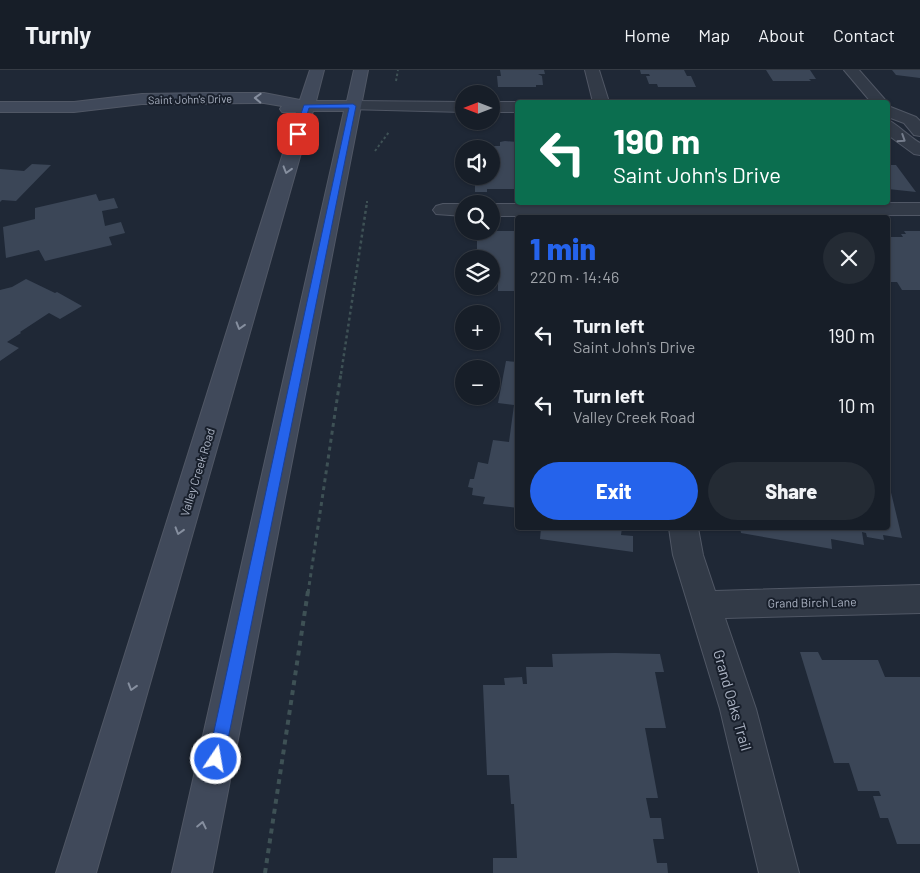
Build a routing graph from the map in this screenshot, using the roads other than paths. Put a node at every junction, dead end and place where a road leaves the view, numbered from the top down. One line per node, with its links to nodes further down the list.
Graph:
1 (317, 70): 7 (main road, Valley Creek Road)
2 (361, 70): 8 (main road)
3 (592, 70): 5 (street)
4 (852, 70): 6 (street)
5 (600, 100)
6 (877, 100)
7 (306, 106): 8 (main road, Saint John's Drive); 12 (main road, Saint John's Drive); 27 (main road, Valley Creek Road, one-way to 27)
8 (353, 106): 9 (street, Saint John's Drive); 28 (main road, one-way to 8)
9 (455, 107)
10 (500, 107): 11 (street)
11 (515, 107)
12 (0, 108)
13 (920, 108): 14 (street)
14 (890, 110)
15 (890, 111): 17 (street)
16 (890, 128): 18 (street, one-way to 18)
17 (920, 131)
18 (920, 150)
19 (920, 209): 23 (street)
20 (443, 210): 21 (street)
21 (455, 210)
22 (500, 210): 23 (street)
23 (704, 214)
24 (684, 530): 26 (street, Grand Oaks Trail)
25 (920, 600): 26 (street, Grand Birch Lane)
26 (704, 605): 29 (street, Grand Oaks Trail)
27 (76, 873)
28 (192, 873)
29 (779, 873)

